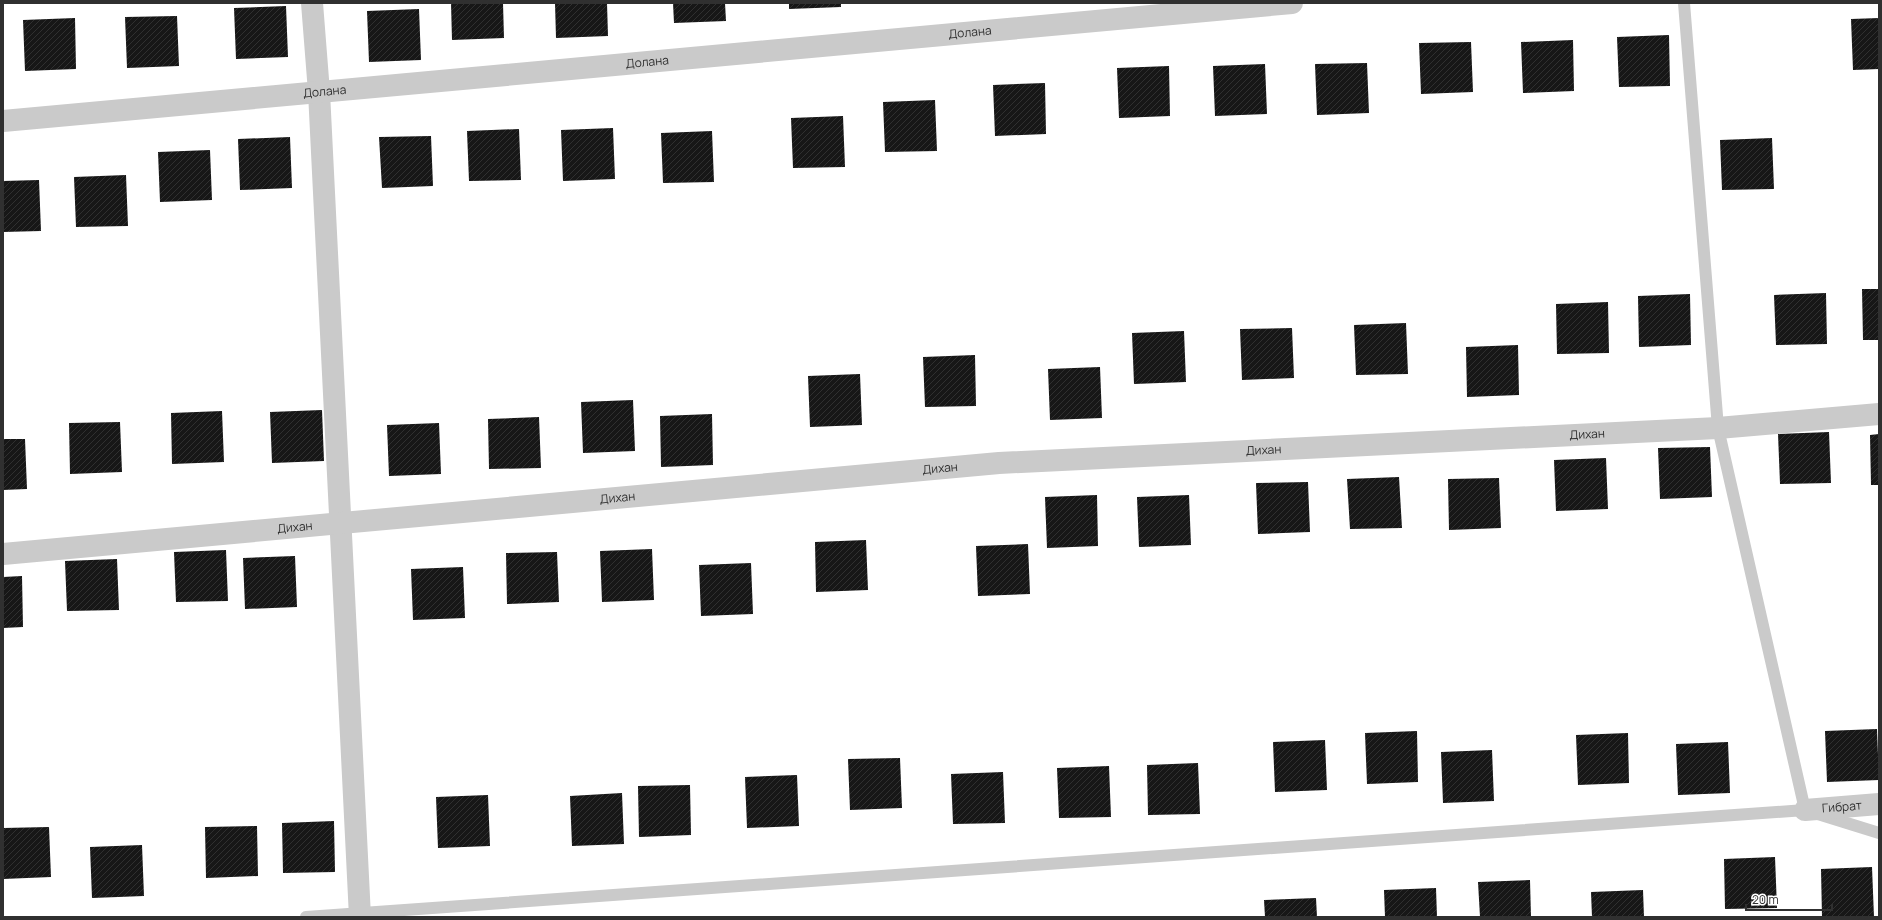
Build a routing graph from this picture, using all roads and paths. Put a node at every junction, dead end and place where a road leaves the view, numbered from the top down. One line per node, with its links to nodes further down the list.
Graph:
1 (312, 3): 4 (street)
2 (1292, 3): 4 (street, Долана)
3 (1684, 3): 7 (lane)
4 (319, 92): 5 (street, Долана); 8 (street)
5 (3, 121)
6 (1879, 414): 7 (street, Дихан)
7 (1718, 428): 8 (street, Дихан); 11 (lane)
8 (341, 524): 9 (street, Дихан); 13 (street)
9 (3, 554)
10 (1879, 804): 11 (street, Гибрат)
11 (1805, 810): 12 (lane); 13 (lane)
12 (1879, 833)
13 (359, 915): 14 (lane)
14 (306, 917)

